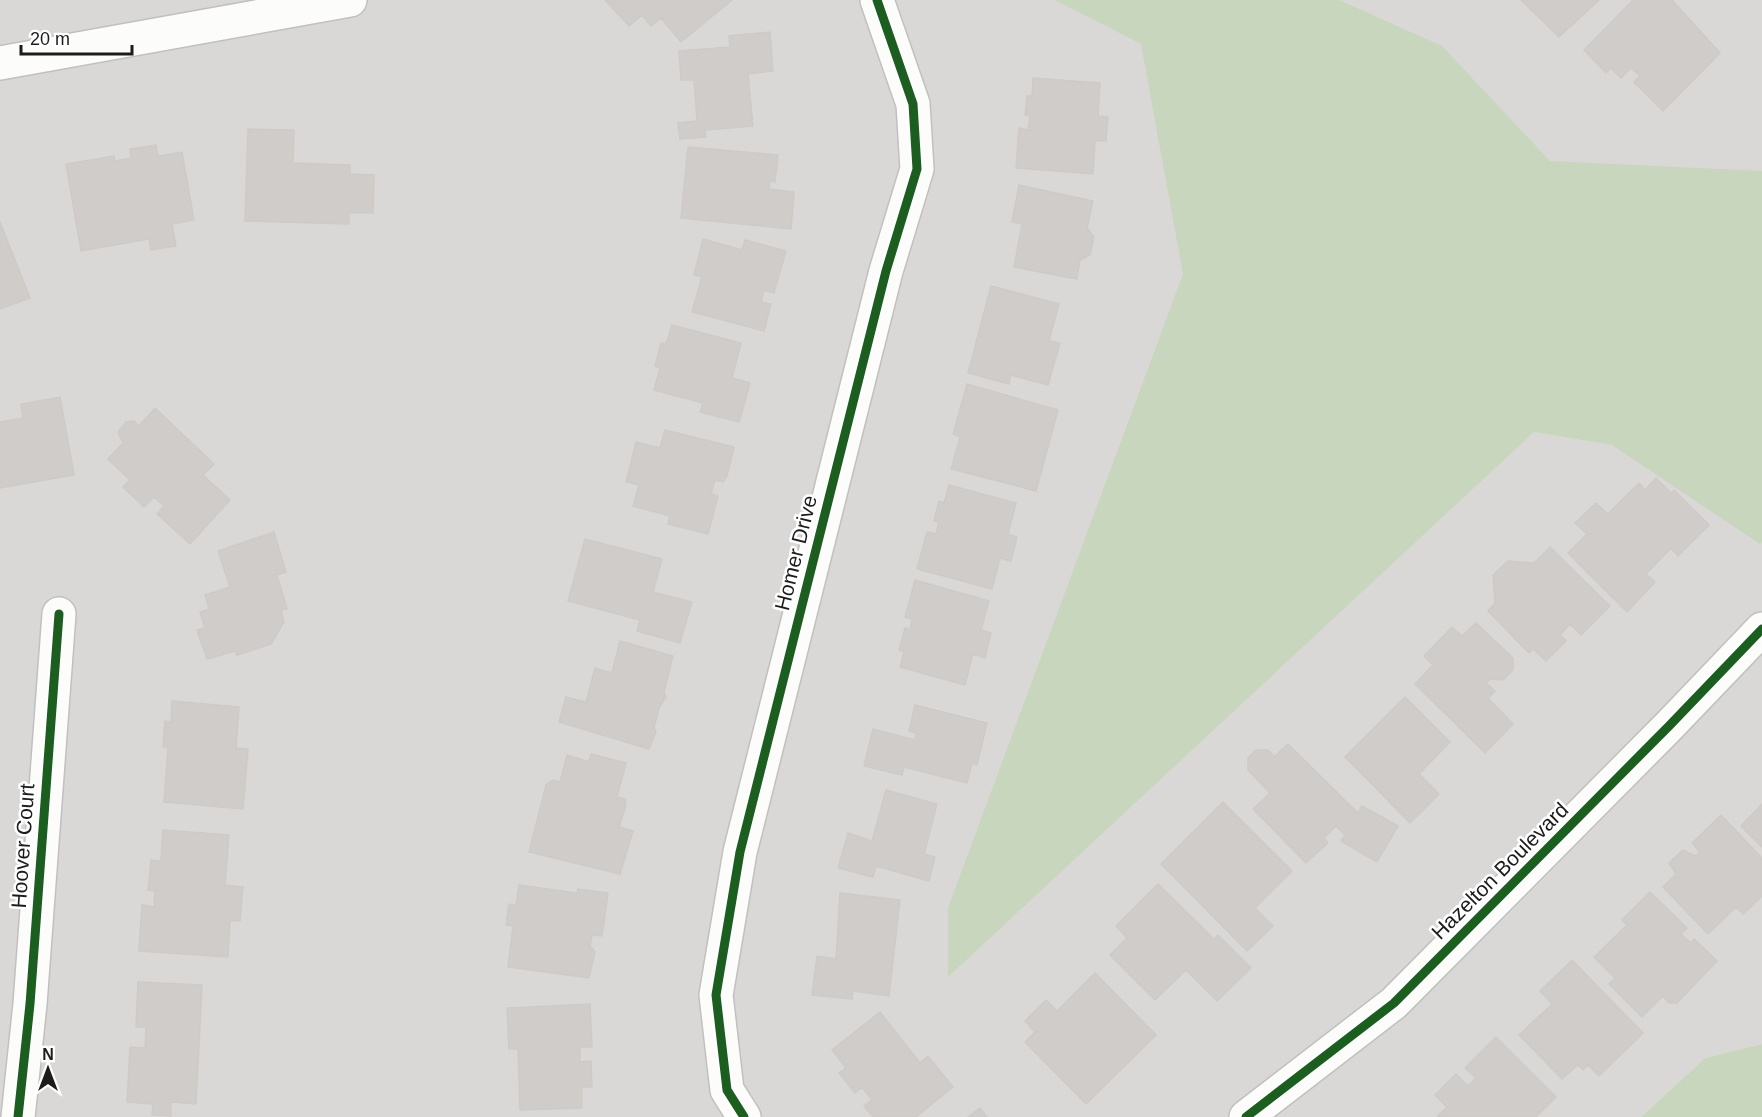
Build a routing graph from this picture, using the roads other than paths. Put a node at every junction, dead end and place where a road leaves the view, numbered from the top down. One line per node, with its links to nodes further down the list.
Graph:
1 (350, 0): 3 (street)
2 (877, 0): 7 (street, Homer Drive)
3 (0, 63)
4 (59, 614): 6 (street, Hoover Court)
5 (1762, 629): 8 (street, Hazelton Boulevard)
6 (18, 1117)
7 (744, 1117)
8 (1246, 1117)

